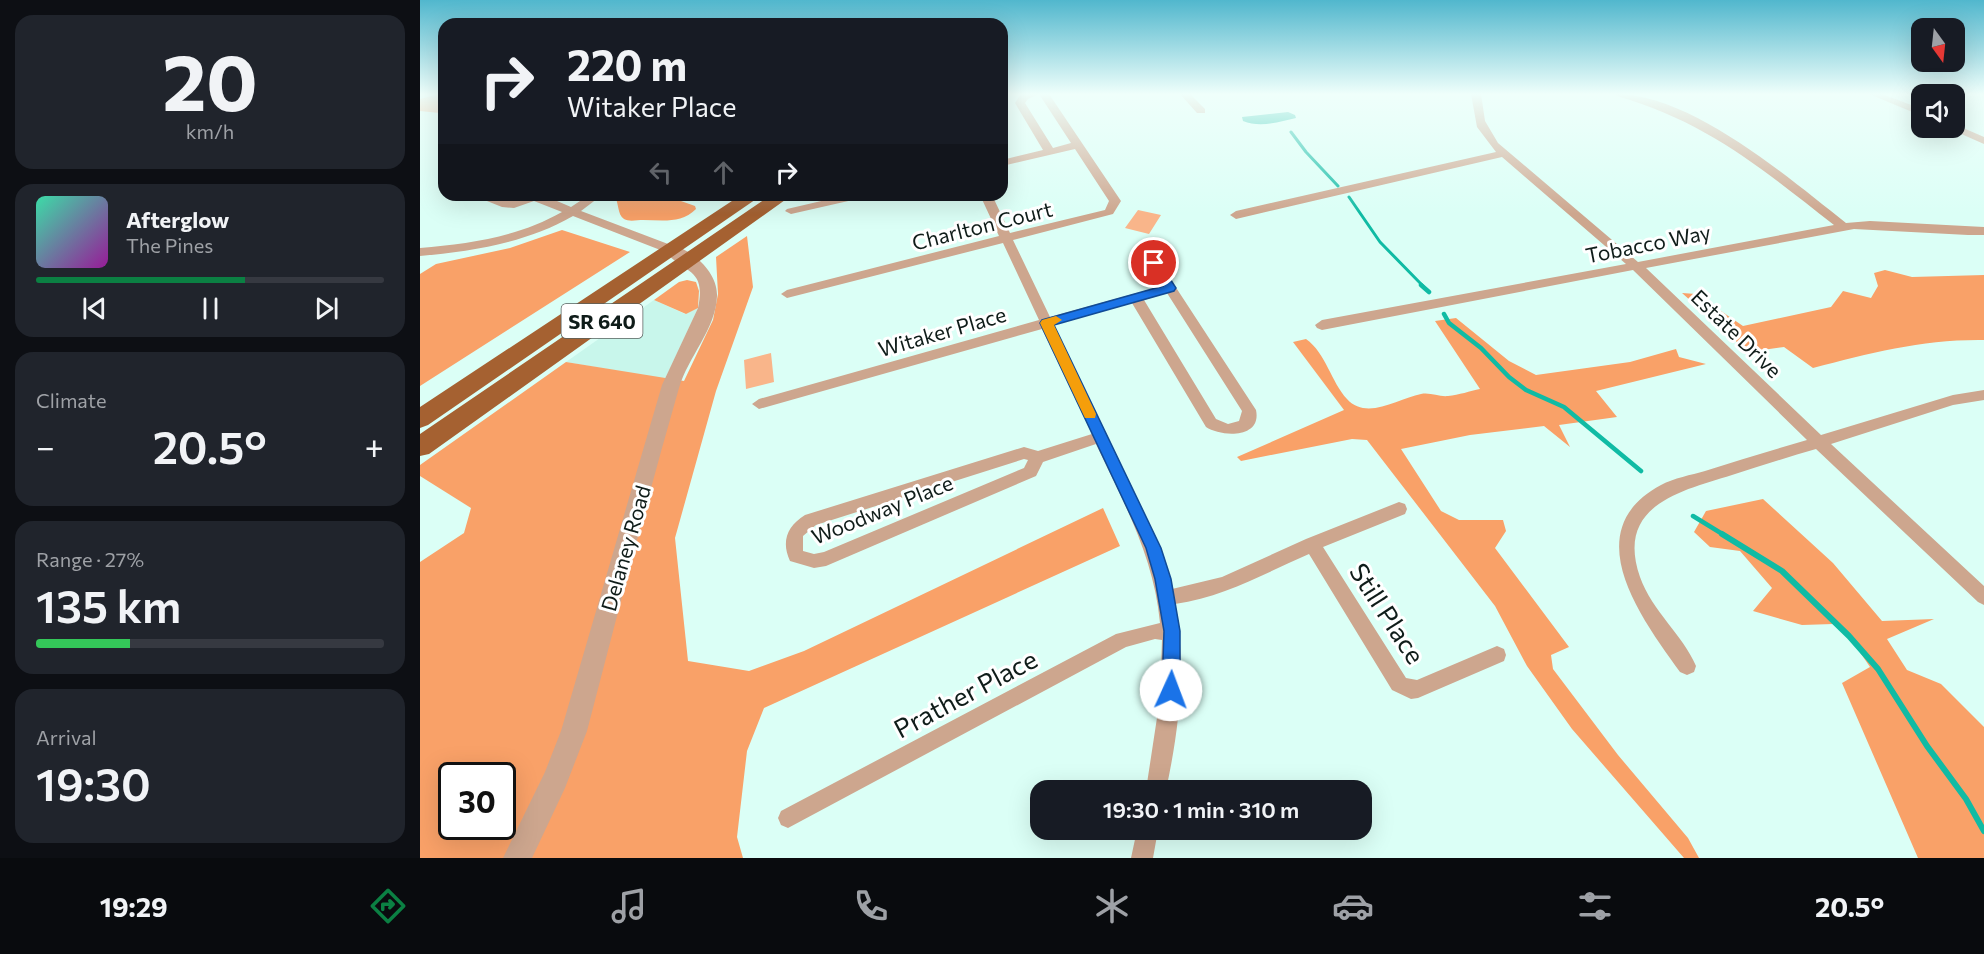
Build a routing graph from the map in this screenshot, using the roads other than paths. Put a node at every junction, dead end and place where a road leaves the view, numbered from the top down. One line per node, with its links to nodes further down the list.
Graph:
1 (1039, 134): 8 (street)
2 (1071, 134): 7 (street, Charlton Court)
3 (1487, 134): 9 (street, Estate Drive)
4 (1720, 134): 21 (street)
5 (1970, 134): 6 (street)
6 (1984, 141)
7 (1078, 145): 8 (street); 23 (street, Charlton Court)
8 (1050, 152): 10 (street)
9 (1503, 154): 20 (street); 27 (street, Estate Drive)
10 (1008, 162)
11 (495, 201): 12 (street)
12 (522, 201)
13 (547, 201): 19 (street)
14 (588, 201): 19 (street)
15 (746, 201): 25 (main road, SR 640)
16 (806, 201): 18 (street)
17 (989, 201): 23 (street)
18 (787, 203): 25 (main road, SR 640)
19 (572, 212): 24 (street); 25 (street)
20 (1236, 215)
21 (1842, 226): 22 (street, Tobacco Way); 27 (street, Tobacco Way)
22 (1984, 231)
23 (1006, 238): 29 (street, Charlton Court); 31 (street)
24 (420, 252)
25 (680, 255): 35 (main road, SR 640); 38 (main road, SR 640); 50 (street, Delaney Road)
26 (1154, 263): 28 (street)
27 (1636, 266): 32 (street, Tobacco Way); 37 (street, Estate Drive)
28 (1170, 288): 30 (street, Witaker Place); 30 (street)
29 (787, 294)
30 (1136, 298): 31 (street, Witaker Place)
31 (1047, 323): 34 (street, Witaker Place); 36 (street)
32 (1322, 325)
33 (1984, 395): 37 (street)
34 (759, 404)
35 (420, 419)
36 (1101, 437): 39 (street, Woodway Place); 42 (street)
37 (1817, 442): 43 (street, Estate Drive); 46 (street)
38 (420, 447)
39 (1035, 458): 39 (street, Woodway Place)
40 (1399, 509): 41 (street)
41 (1312, 544): 42 (street); 45 (street, Still Place)
42 (1167, 597): 44 (street)
43 (1984, 597)
44 (1172, 631): 47 (street); 48 (street, Prather Place)
45 (1497, 655)
46 (1687, 666)
47 (1158, 780)
48 (788, 818)
49 (1146, 840): 51 (street)
50 (517, 858)
51 (1142, 858)

